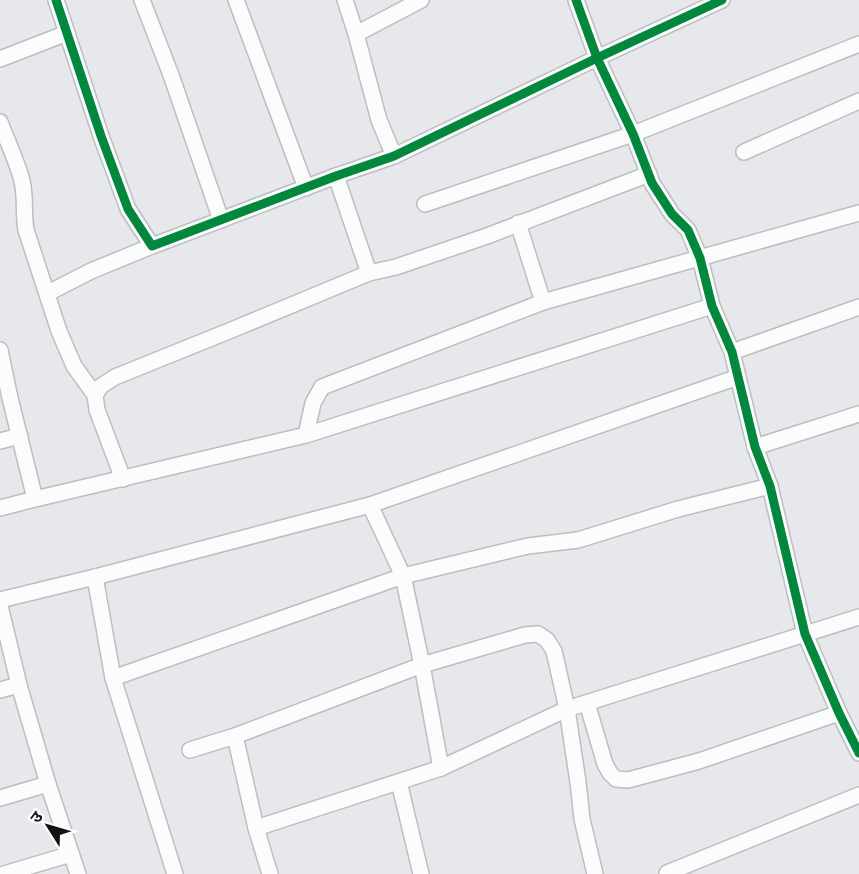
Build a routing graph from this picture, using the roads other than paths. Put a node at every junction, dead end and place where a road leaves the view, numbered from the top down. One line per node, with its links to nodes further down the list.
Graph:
1 (56, 0): 8 (street)
2 (142, 0): 23 (street)
3 (236, 0): 20 (street)
4 (345, 0): 9 (street)
5 (421, 0): 9 (street)
6 (576, 0): 11 (street)
7 (722, 0): 11 (street)
8 (68, 33): 12 (street); 25 (street)
9 (356, 34): 17 (street)
10 (859, 44): 15 (street)
11 (597, 58): 15 (street); 17 (street)
12 (0, 59)
13 (859, 101): 16 (street)
14 (0, 122): 28 (street)
15 (633, 134): 18 (street); 21 (street)
16 (744, 152)
17 (394, 156): 19 (street)
18 (649, 174): 24 (street); 26 (street)
19 (336, 176): 20 (street); 27 (street)
20 (306, 188): 23 (street)
21 (425, 204)
22 (859, 213): 26 (street)
23 (221, 220): 25 (street)
24 (518, 224): 27 (street); 29 (street)
25 (152, 246): 28 (street)
26 (700, 258): 29 (street); 30 (street)
27 (369, 273): 35 (street)
28 (48, 293): 35 (street)
29 (543, 302): 37 (street)
30 (712, 306): 33 (street); 37 (street)
31 (859, 307): 33 (street)
32 (0, 350): 38 (street)
33 (732, 352): 34 (street)
34 (738, 377): 40 (street); 44 (street)
35 (95, 395): 41 (street)
36 (858, 419): 40 (street)
37 (306, 435): 41 (street)
38 (20, 436): 39 (street); 43 (street)
39 (0, 441)
40 (754, 447): 42 (street)
41 (123, 479): 43 (street)
42 (770, 486): 46 (street); 51 (street)
43 (35, 499): 45 (street)
44 (370, 505): 46 (street); 47 (street)
45 (0, 508)
46 (403, 576): 52 (street); 53 (street)
47 (95, 577): 48 (street); 53 (street)
48 (0, 600)
49 (0, 606): 54 (street)
50 (859, 617): 51 (street)
51 (805, 634): 56 (street); 58 (street)
52 (422, 665): 57 (street); 59 (street); 62 (street)
53 (113, 678): 71 (street)
54 (19, 685): 55 (street); 64 (street)
55 (0, 690)
56 (586, 703): 57 (street); 58 (street)
57 (567, 709): 62 (street); 74 (street)
58 (839, 713): 61 (street)
59 (236, 736): 60 (street); 67 (street)
60 (190, 750)
61 (859, 753)
62 (441, 768): 63 (street)
63 (399, 782): 67 (street); 73 (street)
64 (48, 784): 66 (street); 68 (street)
65 (859, 795): 75 (street)
66 (0, 798)
67 (256, 828): 72 (street)
68 (71, 854): 69 (street); 70 (street)
69 (4, 874)
70 (78, 874)
71 (175, 874)
72 (270, 874)
73 (421, 874)
74 (595, 874)
75 (668, 874)

